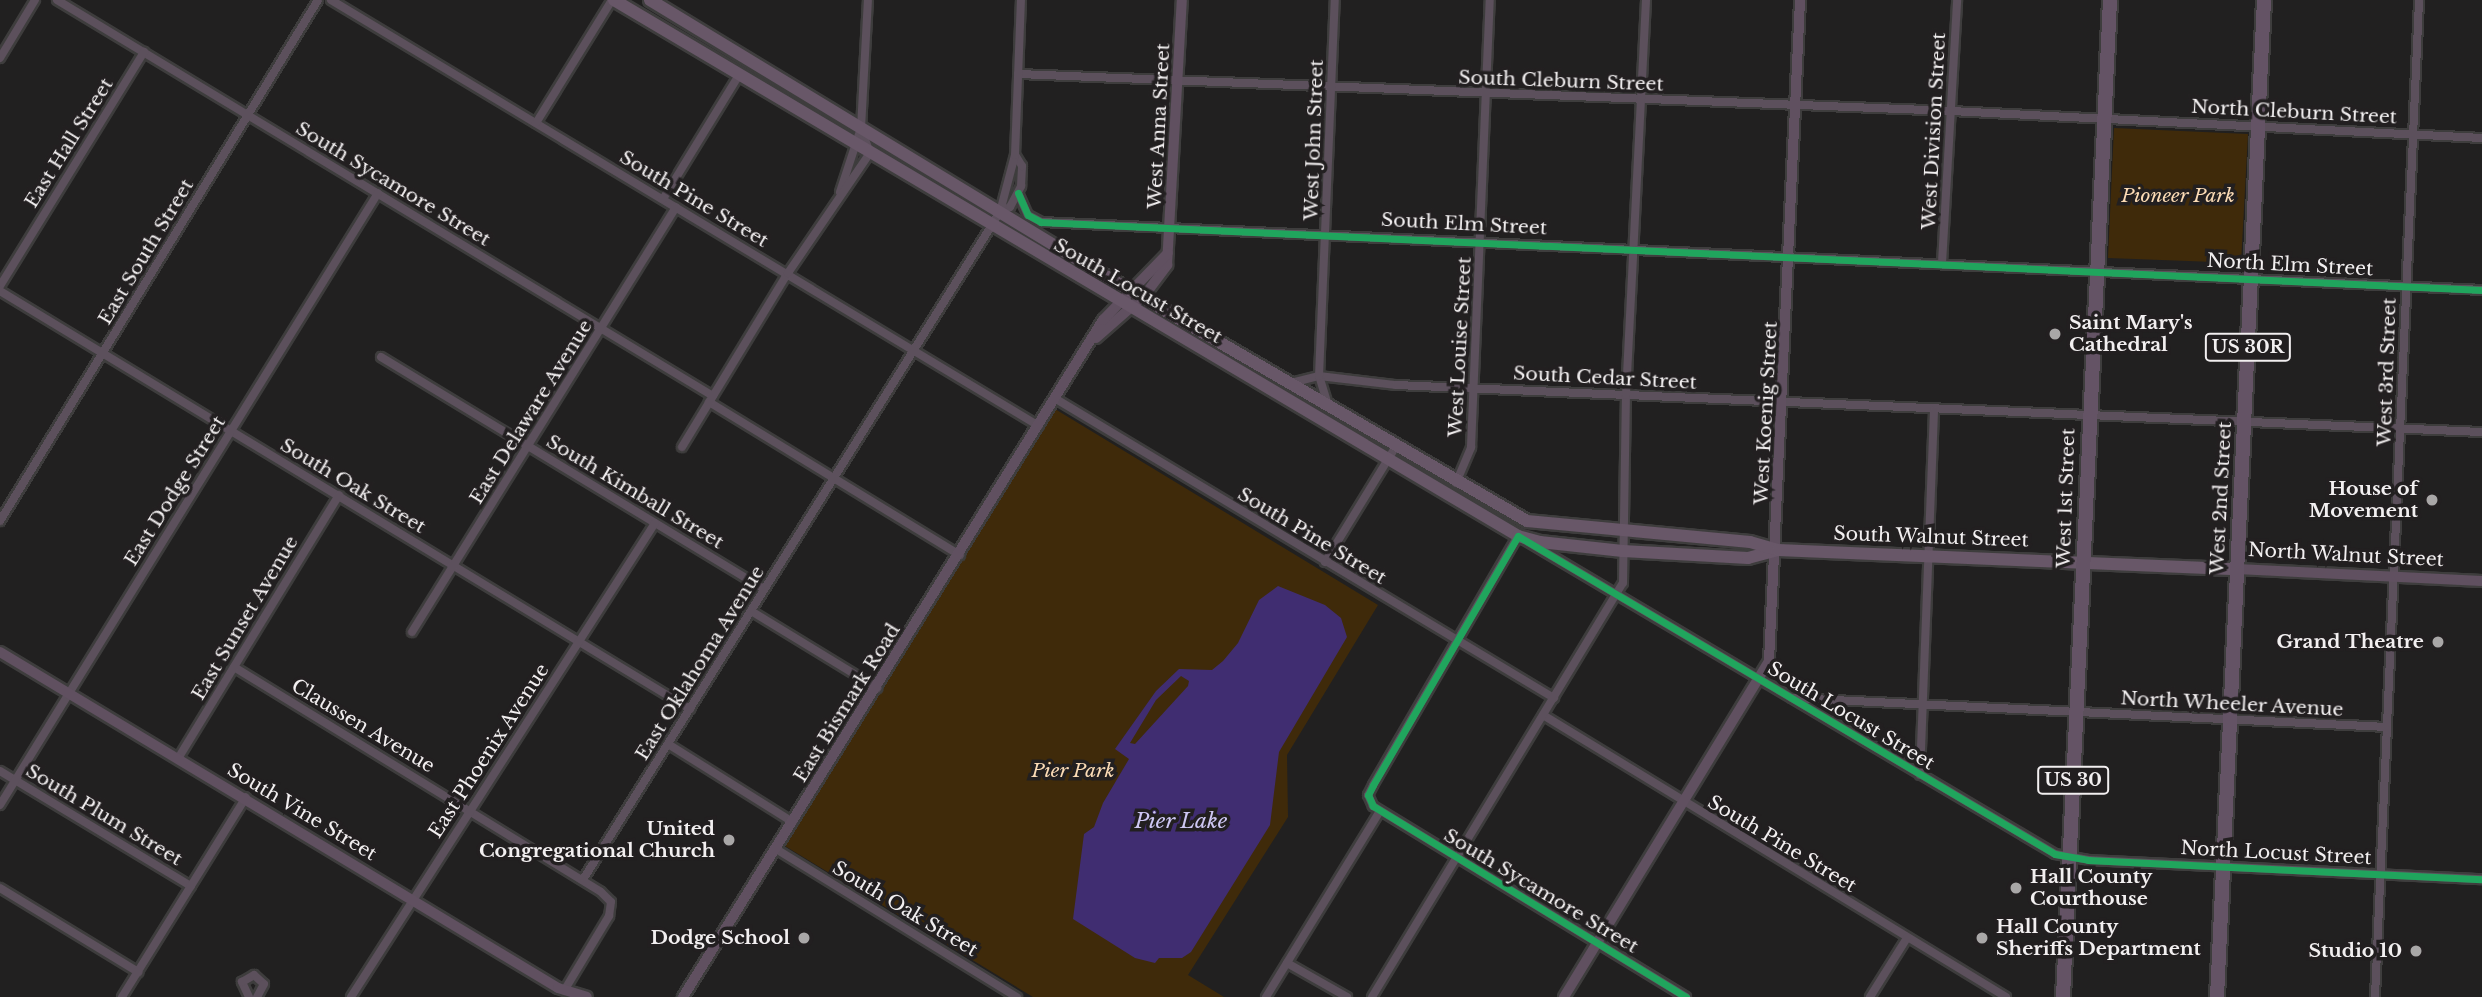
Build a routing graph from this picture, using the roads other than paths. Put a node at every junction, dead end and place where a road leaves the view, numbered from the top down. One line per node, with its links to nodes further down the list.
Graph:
1 (35, 0): 19 (street)
2 (57, 0): 18 (street, South Sycamore Street)
3 (318, 0): 28 (street, East South Street)
4 (331, 0): 30 (street, South Pine Street)
5 (613, 0): 21 (main road, South Locust Street); 30 (street)
6 (650, 0): 32 (main road, South Locust Street)
7 (868, 0): 32 (street)
8 (1021, 0): 20 (street)
9 (1182, 0): 22 (street, West Anna Street)
10 (1335, 0): 23 (street, West John Street)
11 (1490, 0): 24 (street, West Louise Street)
12 (1646, 0): 25 (street)
13 (1800, 0): 26 (street, West Koenig Street)
14 (1957, 0): 27 (street, West Division Street)
15 (2110, 0): 29 (highway, West 1st Street / US 30)
16 (2264, 0): 31 (highway, West 2nd Street / US 30R)
17 (2419, 0): 33 (street, West 3rd Street)
18 (144, 52): 28 (street, South Sycamore Street); 54 (street, East Hall Street)
19 (0, 58)
20 (1018, 74): 22 (street, South Cleburn Street); 37 (street)
21 (739, 75): 35 (main road, South Locust Street); 41 (street)
22 (1178, 80): 23 (street, South Cleburn Street); 44 (street, West Anna Street)
23 (1332, 87): 24 (street, South Cleburn Street); 46 (street, West John Street)
24 (1486, 94): 25 (street, South Cleburn Street); 47 (street, West Louise Street)
25 (1642, 100): 26 (street, South Cleburn Street); 48 (street)
26 (1796, 108): 27 (street, South Cleburn Street); 49 (street, West Koenig Street)
27 (1951, 110): 29 (street, South Cleburn Street); 50 (street, West Division Street)
28 (248, 115): 39 (street, South Sycamore Street); 63 (street, East South Street)
29 (2104, 119): 31 (street, North Cleburn Street); 51 (highway, West 1st Street / US 30)
30 (536, 123): 41 (street, South Pine Street)
31 (2259, 125): 33 (street, North Cleburn Street); 53 (highway, West 2nd Street / US 30R)
32 (861, 128): 35 (street); 36 (street); 43 (main road, South Locust Street)
33 (2413, 134): 34 (street, North Cleburn Street); 55 (street, West 3rd Street)
34 (2482, 138)
35 (853, 142): 36 (main road, South Locust Street); 40 (street)
36 (870, 153): 40 (street); 45 (main road, South Locust Street)
37 (1015, 155): 38 (street); 43 (street)
38 (1018, 193): 43 (street); 44 (street, South Elm Street)
39 (378, 194): 60 (street, South Sycamore Street); 78 (street, East Dodge Street)
40 (839, 195): 52 (street)
41 (663, 199): 42 (street, South Pine Street)
42 (676, 206): 52 (street, South Pine Street); 60 (street, East Delaware Avenue)
43 (1000, 212): 45 (street, East Oklahoma Avenue); 58 (main road, South Locust Street)
44 (1172, 225): 46 (street, South Elm Street); 58 (street, West Anna Street)
45 (991, 226): 59 (main road, South Locust Street); 62 (street, East Oklahoma Avenue)
46 (1326, 233): 47 (street, South Elm Street); 65 (street, West John Street)
47 (1480, 241): 48 (street, South Elm Street); 67 (street, West Louise Street)
48 (1634, 248): 49 (street, South Elm Street); 68 (street)
49 (1791, 255): 50 (street, South Elm Street); 71 (street, West Koenig Street)
50 (1942, 263): 51 (street)
51 (2096, 272): 53 (street, North Elm Street); 74 (highway, West 1st Street / US 30)
52 (788, 273): 62 (street, South Pine Street); 69 (street)
53 (2250, 279): 55 (street, North Elm Street); 75 (highway, West 2nd Street / US 30R)
54 (0, 286)
55 (2406, 286): 56 (street, North Elm Street); 77 (street, West 3rd Street)
56 (2482, 290)
57 (0, 291): 63 (street, South Oak Street)
58 (1139, 293): 59 (street, West Anna Street); 66 (main road, South Locust Street)
59 (1124, 305): 61 (street, West Anna Street); 83 (main road, South Locust Street)
60 (601, 328): 69 (street, South Sycamore Street); 80 (street, East Delaware Avenue)
61 (1094, 340): 70 (street, East Bismark Road)
62 (916, 349): 76 (street, South Pine Street); 84 (street, East Oklahoma Avenue)
63 (103, 353): 78 (street, South Oak Street); 87 (street, East South Street)
64 (381, 356): 80 (street, South Kimball Street)
65 (1319, 376): 66 (street, South Cedar Street); 67 (street, South Cedar Street); 72 (street, West John Street)
66 (1291, 383): 72 (main road, South Locust Street)
67 (1474, 386): 68 (street, South Cedar Street); 85 (street, West Louise Street)
68 (1626, 395): 71 (street, South Cedar Street); 89 (street)
69 (711, 399): 82 (street); 84 (street, South Sycamore Street)
70 (1056, 399): 76 (street, East Bismark Road); 95 (street, South Pine Street)
71 (1784, 402): 73 (street, South Cedar Street); 91 (street, West Koenig Street)
72 (1328, 406): 81 (main road, South Locust Street)
73 (1934, 410): 74 (street); 94 (street)
74 (2089, 417): 75 (street); 96 (highway, West 1st Street / US 30)
75 (2244, 422): 77 (street); 98 (highway, West 2nd Street / US 30R)
76 (1039, 426): 93 (street, East Bismark Road)
77 (2401, 429): 79 (street); 99 (street, West 3rd Street)
78 (231, 430): 86 (street, South Oak Street); 111 (street, East Dodge Street)
79 (2482, 432)
80 (528, 446): 88 (street, South Kimball Street); 97 (street, East Delaware Avenue)
81 (1396, 446): 83 (street); 85 (main road, South Locust Street)
82 (682, 447)
83 (1387, 461): 90 (main road, South Locust Street); 95 (street)
84 (832, 481): 93 (street, South Sycamore Street); 101 (street, East Oklahoma Avenue)
85 (1457, 483): 89 (main road, South Locust Street)
86 (339, 495): 97 (street, South Oak Street); 108 (street, East Sunset Avenue)
87 (0, 521)
88 (655, 523): 101 (street, South Kimball Street); 105 (street, East Phoenix Avenue)
89 (1623, 531): 91 (main road, South Walnut Street); 92 (street)
90 (1518, 536): 92 (main road, South Locust Street); 102 (street, South Locust Street); 106 (street)
91 (1778, 550): 92 (main road, South Walnut Street); 94 (main road, South Walnut Street); 109 (street, West Koenig Street)
92 (1623, 551): 102 (street)
93 (960, 555): 110 (street, East Bismark Road)
94 (1926, 556): 96 (main road, South Walnut Street); 114 (street)
95 (1325, 562): 106 (street, South Pine Street)
96 (2083, 563): 98 (main road, North Walnut Street); 116 (highway, West 1st Street / US 30)
97 (455, 565): 104 (street, East Delaware Avenue); 105 (street, South Oak Street)
98 (2237, 569): 99 (street, North Walnut Street); 118 (highway, West 2nd Street / US 30R)
99 (2394, 576): 100 (street, North Walnut Street); 119 (street, West 3rd Street)
100 (2482, 581)
101 (765, 589): 103 (street, East Oklahoma Avenue)
102 (1618, 597): 109 (street, South Locust Street); 113 (street)
103 (751, 611): 110 (street); 115 (street, East Oklahoma Avenue)
104 (412, 632)
105 (580, 640): 115 (street, South Oak Street); 128 (street, East Phoenix Avenue)
106 (1459, 643): 113 (street, South Pine Street); 129 (street)
107 (0, 652): 111 (street, South Vine Street)
108 (234, 667): 121 (street, East Sunset Avenue); 128 (street, Claussen Avenue)
109 (1759, 680): 112 (street, South Locust Street); 126 (street, West Koenig Street)
110 (877, 688): 130 (street, East Bismark Road)
111 (69, 692): 121 (street, South Vine Street); 124 (street, East Dodge Street)
112 (1789, 697): 114 (street, North Wheeler Avenue); 123 (street, South Locust Street)
113 (1554, 698): 117 (street)
114 (1924, 705): 116 (street, North Wheeler Avenue); 123 (street)
115 (690, 709): 120 (street, East Oklahoma Avenue)
116 (2076, 713): 118 (street, North Wheeler Avenue); 133 (highway, West 1st Street / US 30)
117 (1543, 715): 126 (street, South Pine Street); 132 (street)
118 (2231, 719): 119 (street, North Wheeler Avenue); 134 (highway, West 2nd Street / US 30R)
119 (2387, 727): 135 (street, West 3rd Street)
120 (668, 744): 130 (street); 136 (street, East Oklahoma Avenue)
121 (178, 757): 125 (street, South Vine Street)
122 (0, 771): 124 (street, South Plum Street)
123 (1920, 775): 133 (street, South Locust Street)
124 (15, 780): 127 (street, East Dodge Street); 138 (street, South Plum Street)
125 (246, 797): 138 (street); 140 (street, South Vine Street)
126 (1683, 803): 141 (street, South Pine Street); 142 (street, West Koenig Street)
127 (0, 805)
128 (470, 809): 136 (street, Claussen Avenue); 140 (street, East Phoenix Avenue)
129 (1380, 811): 132 (street, South Sycamore Street); 143 (street)
130 (793, 822): 131 (street, East Bismark Road)
131 (776, 849): 146 (street, East Bismark Road); 152 (street, South Oak Street)
132 (1456, 858): 142 (street, South Sycamore Street); 155 (street)
133 (2069, 859): 134 (street, North Locust Street); 160 (highway, West 1st Street / US 30)
134 (2223, 867): 135 (street, North Locust Street); 161 (highway, West 2nd Street / US 30R)
135 (2380, 874): 137 (street, North Locust Street); 162 (street, West 3rd Street)
136 (584, 878): 145 (street)
137 (2482, 878)
138 (191, 886): 144 (street)
139 (0, 888): 144 (street)
140 (413, 900): 145 (street, South Vine Street); 150 (street, East Phoenix Avenue)
141 (1907, 938): 158 (street); 159 (street, South Pine Street)
142 (1597, 943): 156 (street, West Koenig Street); 157 (street, South Sycamore Street)
143 (1287, 963): 153 (street); 154 (street)
144 (138, 972): 148 (street)
145 (564, 990): 151 (street, South Vine Street)
146 (687, 995)
147 (262, 996): 149 (street)
148 (122, 997)
149 (249, 997)
150 (351, 997)
151 (587, 997)
152 (1017, 997)
153 (1266, 997)
154 (1347, 997)
155 (1372, 997)
156 (1564, 997)
157 (1686, 997)
158 (1870, 997)
159 (2006, 997)
160 (2063, 997)
161 (2217, 997)
162 (2375, 997)

